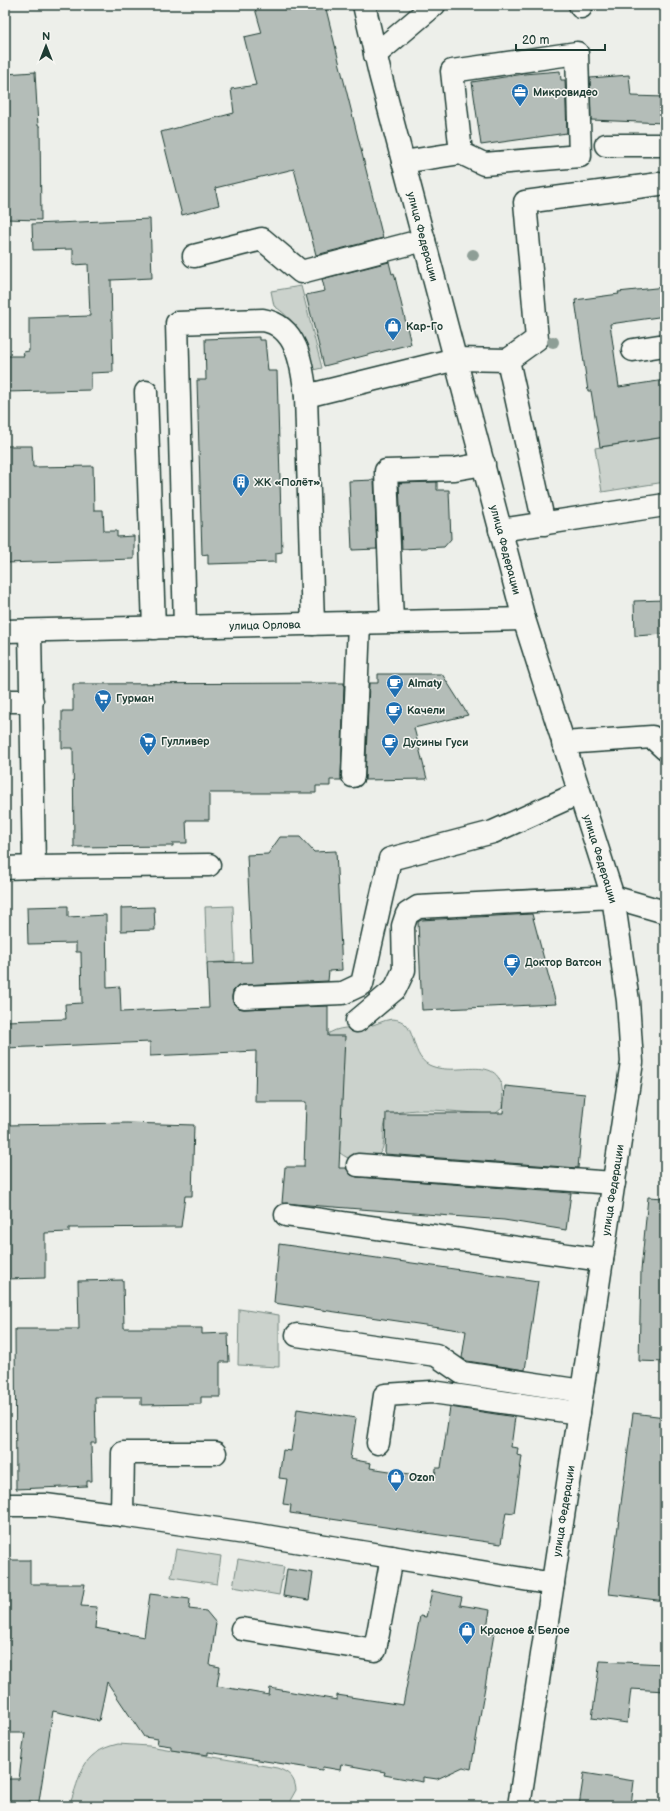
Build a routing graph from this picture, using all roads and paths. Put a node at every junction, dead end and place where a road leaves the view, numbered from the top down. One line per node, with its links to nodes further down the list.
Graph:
1 (364, 5): 3 (street, улица Федерации)
2 (434, 5): 3 (street)
3 (375, 55): 7 (street, улица Федерации)
4 (606, 145): 5 (street)
5 (665, 145)
6 (461, 153): 6 (street); 7 (street)
7 (403, 162): 9 (street, улица Федерации)
8 (659, 184): 14 (street)
9 (424, 240): 10 (street); 13 (street, улица Федерации)
10 (194, 256)
11 (665, 345): 12 (street)
12 (633, 350)
13 (456, 359): 14 (street); 16 (street); 17 (street, улица Федерации)
14 (508, 360): 19 (street)
15 (146, 392): 26 (street)
16 (306, 396): 24 (street); 25 (street)
17 (484, 464): 20 (street, улица Федерации); 22 (street)
18 (665, 505): 19 (street)
19 (544, 524): 20 (street)
20 (500, 530): 21 (street, улица Федерации)
21 (524, 619): 22 (street, улица Орлова); 31 (street, улица Федерации)
22 (392, 622): 23 (street, улица Орлова)
23 (359, 623): 24 (street, улица Орлова); 33 (street)
24 (313, 624): 25 (street, улица Орлова)
25 (185, 627): 26 (street, улица Орлова)
26 (154, 628): 28 (street, улица Орлова)
27 (5, 631): 28 (street, улица Орлова)
28 (30, 631): 30 (street)
29 (5, 701): 30 (street)
30 (32, 701): 36 (street)
31 (563, 743): 32 (street); 34 (street, улица Федерации)
32 (665, 749)
33 (353, 776)
34 (579, 793): 38 (street, улица Федерации); 40 (street)
35 (209, 865): 36 (street)
36 (34, 867): 37 (street)
37 (5, 868)
38 (613, 897): 39 (street); 41 (street); 43 (street, улица Федерации)
39 (665, 912)
40 (244, 997)
41 (357, 1020)
42 (358, 1165): 43 (street)
43 (614, 1183): 45 (street, улица Федерации)
44 (286, 1216): 45 (street)
45 (602, 1260): 47 (street, улица Федерации)
46 (297, 1335): 47 (street)
47 (582, 1391): 48 (street, улица Федерации)
48 (579, 1413): 49 (street); 54 (street, улица Федерации)
49 (378, 1442)
50 (215, 1453): 52 (street)
51 (5, 1505): 52 (street)
52 (122, 1515): 53 (street)
53 (392, 1557): 54 (street); 55 (street)
54 (553, 1584): 56 (street, улица Федерации)
55 (242, 1629)
56 (519, 1806)

